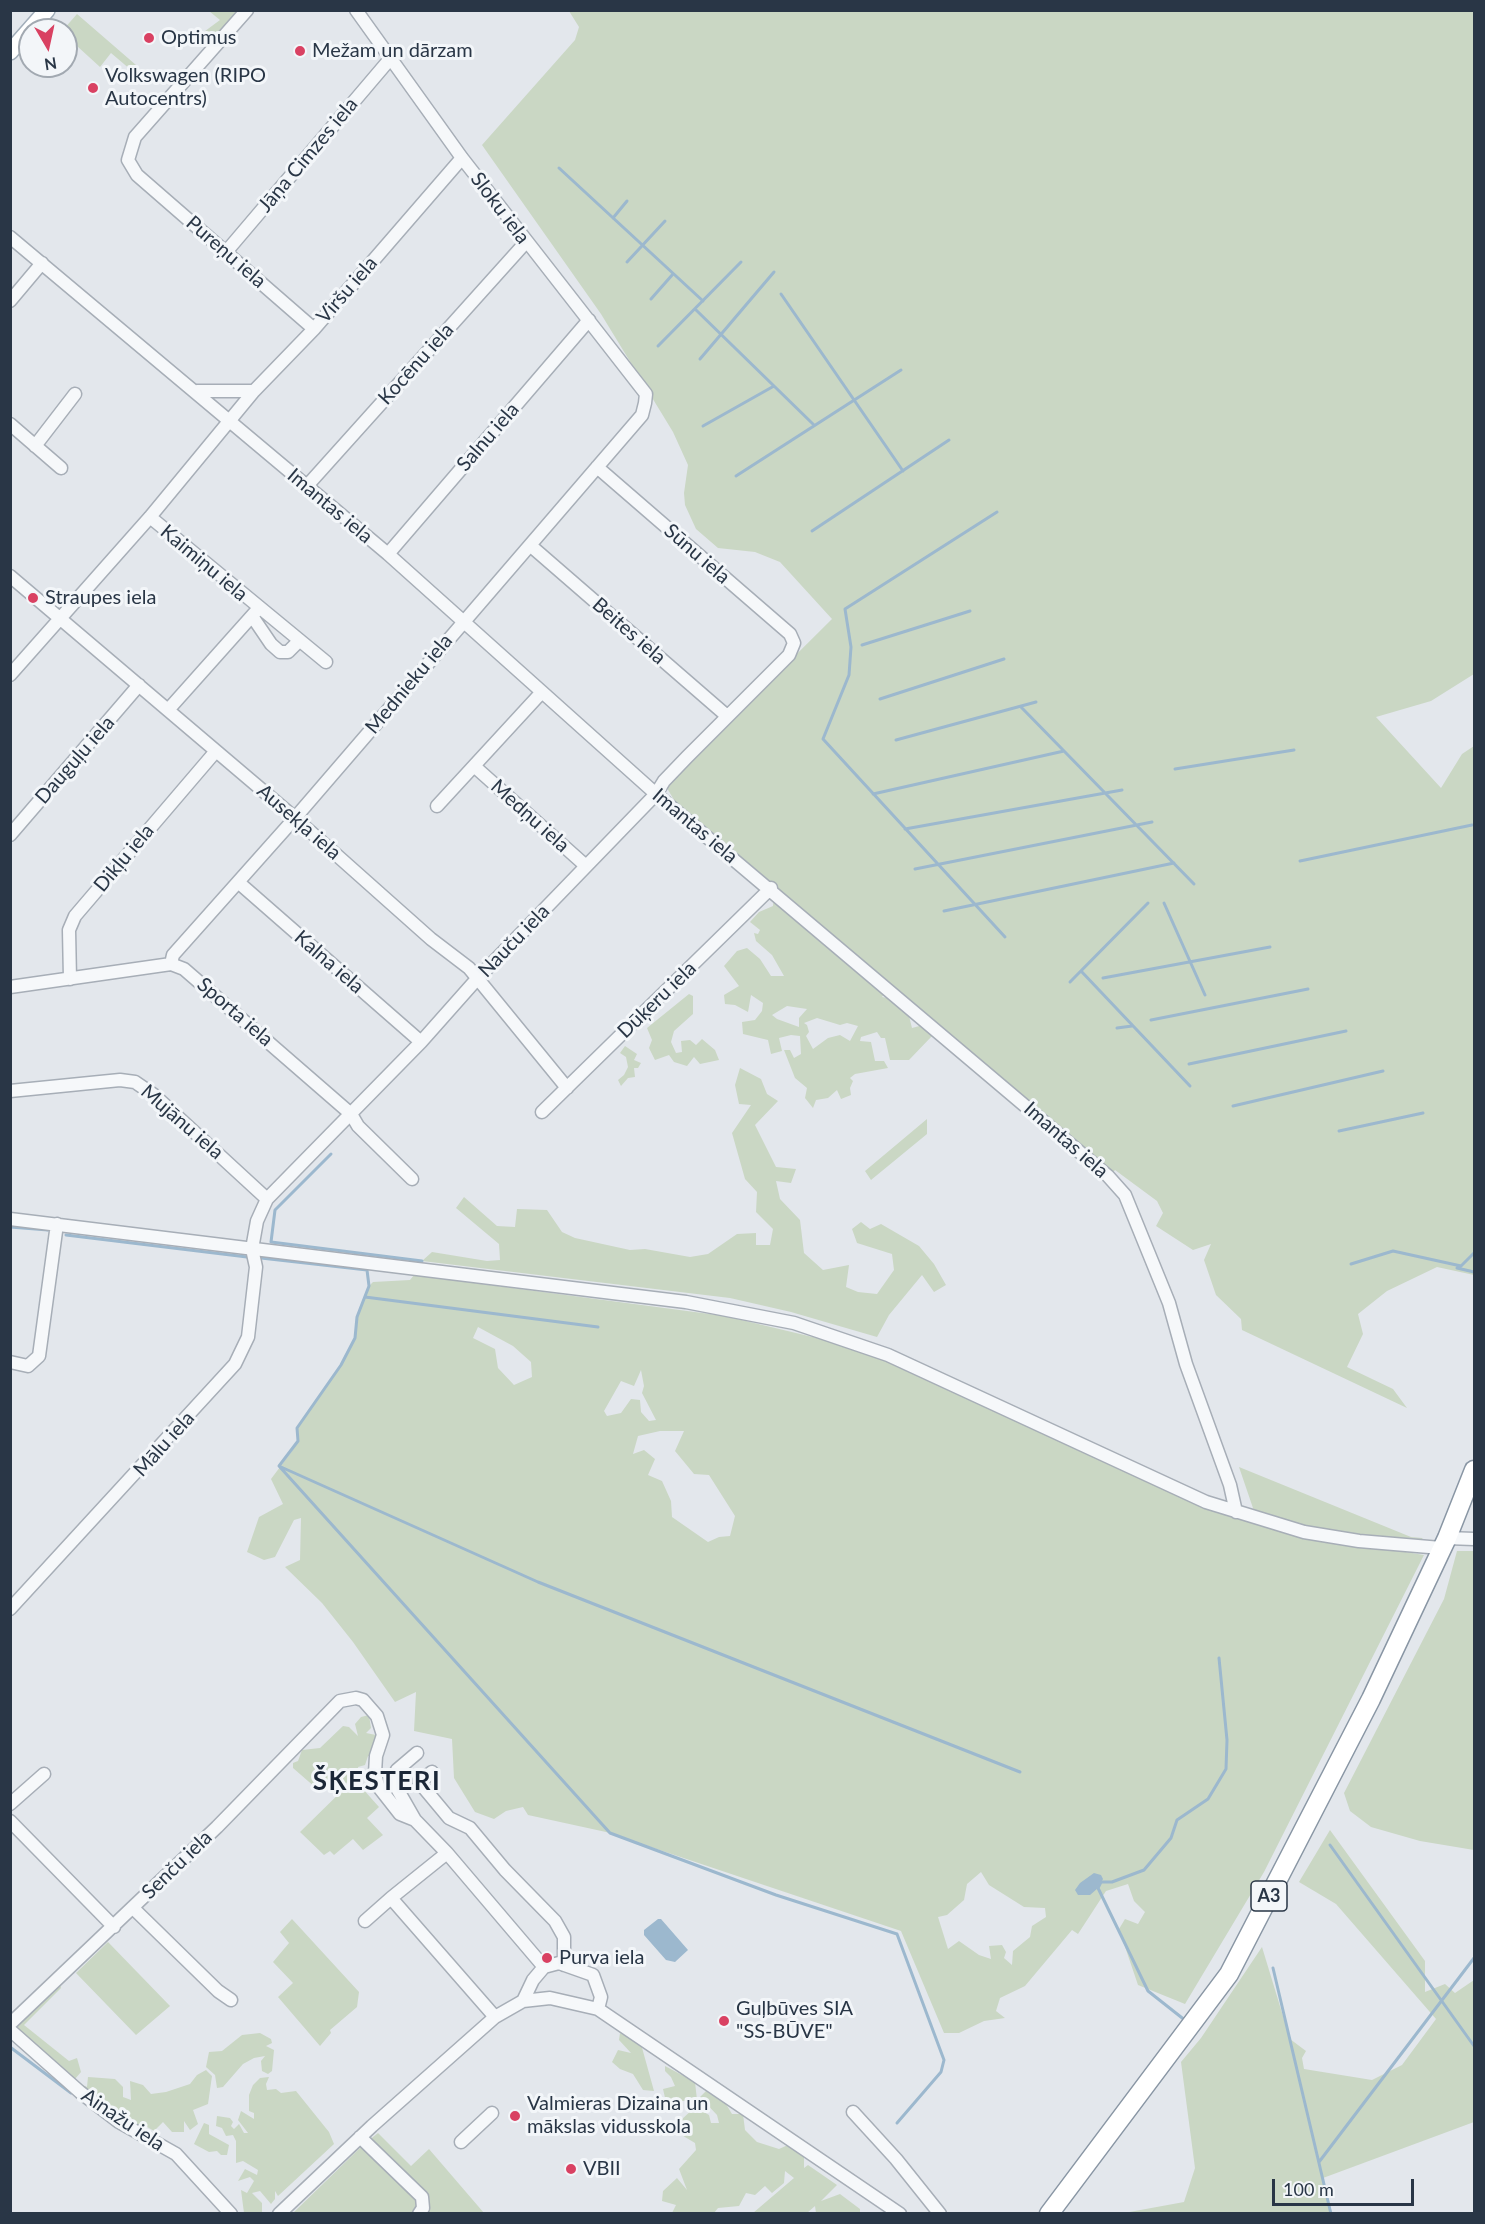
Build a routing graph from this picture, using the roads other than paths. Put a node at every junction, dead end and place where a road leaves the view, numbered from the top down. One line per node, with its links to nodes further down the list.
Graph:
1 (47, 10): 4 (main road)
2 (247, 10): 9 (street, Pureņu iela)
3 (356, 10): 5 (street, Sloku iela)
4 (10, 52)
5 (390, 59): 6 (street, Sloku iela); 9 (street, Jāņa Cimzes iela)
6 (462, 158): 8 (street, Sloku iela); 13 (street, Viršu iela)
7 (10, 237): 10 (street, Imantas iela)
8 (526, 242): 12 (street, Sloku iela); 23 (street, Kocēnu iela)
9 (226, 252): 13 (street, Pureņu iela)
10 (42, 263): 11 (street); 14 (street, Imantas iela)
11 (10, 301)
12 (589, 321): 17 (street, Sloku iela); 26 (street, Salnu iela)
13 (314, 329): 15 (street, Viršu iela)
14 (197, 391): 15 (street); 18 (street, Imantas iela)
15 (254, 391): 18 (street, Viršu iela)
16 (75, 394): 20 (street)
17 (645, 403): 21 (street, Mednieku iela)
18 (231, 422): 23 (street, Imantas iela); 24 (street)
19 (10, 424): 20 (street)
20 (35, 446): 22 (street)
21 (597, 467): 25 (street, Mednieku iela); 32 (street, Sūnu iela)
22 (61, 468)
23 (306, 487): 26 (street, Imantas iela)
24 (150, 518): 28 (street, Kaimiņu iela); 29 (street)
25 (531, 546): 30 (street, Mednieku iela); 38 (street, Beites iela)
26 (388, 554): 30 (street, Imantas iela)
27 (10, 576): 29 (street, Ausekļa iela)
28 (255, 612): 31 (street, Kaimiņu iela); 31 (street, Kaimiņu iela); 37 (street, Kaimiņu iela)
29 (60, 617): 34 (street); 35 (street, Ausekļa iela)
30 (462, 622): 36 (street, Imantas iela); 43 (street, Mednieku iela)
31 (299, 641): 33 (street, Kaimiņu iela)
32 (794, 643): 38 (street, Nauču iela)
33 (326, 662)
34 (10, 675)
35 (139, 686): 37 (street, Ausekļa iela); 44 (street, Dauguļu iela)
36 (541, 693): 40 (street); 41 (street, Imantas iela)
37 (168, 710): 39 (street, Ausekļa iela)
38 (727, 716): 41 (street, Nauču iela)
39 (216, 751): 43 (street, Ausekļa iela); 49 (street, Dikļu iela)
40 (474, 766): 42 (street); 45 (street, Medņu iela)
41 (656, 794): 45 (street, Nauču iela); 47 (street, Imantas iela)
42 (437, 806)
43 (296, 818): 46 (street, Mednieku iela); 50 (street, Ausekļa iela)
44 (10, 835)
45 (586, 866): 50 (street, Nauču iela)
46 (238, 882): 48 (street, Mednieku iela); 52 (street, Kalna iela)
47 (771, 888): 53 (street, Dūķeru iela); 64 (street, Imantas iela)
48 (171, 964): 49 (street); 56 (street, Sporta iela)
49 (70, 979): 51 (street)
50 (476, 980): 52 (street, Nauču iela); 53 (street, Ausekļa iela)
51 (10, 987)
52 (421, 1042): 56 (street, Nauču iela)
53 (567, 1088): 55 (street, Dūķeru iela)
54 (10, 1091): 58 (street, Mujānu iela)
55 (542, 1112)
56 (351, 1114): 57 (street, Sporta iela); 58 (street, Nauču iela)
57 (412, 1179)
58 (267, 1199): 61 (street, Nauču iela)
59 (10, 1219): 60 (street)
60 (57, 1224): 61 (street); 62 (street)
61 (252, 1249): 64 (street); 67 (street, Mālu iela)
62 (10, 1362)
63 (1474, 1470): 66 (highway, A3)
64 (1236, 1512): 66 (street)
65 (1474, 1539): 66 (street)
66 (1444, 1543): 96 (highway, A3)
67 (10, 1609)
68 (417, 1753): 72 (street)
69 (432, 1772): 79 (street)
70 (44, 1774): 71 (street)
71 (10, 1804)
72 (415, 1820): 74 (street); 76 (street, Senču iela)
73 (10, 1821): 78 (street)
74 (447, 1853): 75 (street); 80 (street)
75 (391, 1899): 77 (street); 84 (street)
76 (133, 1908): 78 (street, Senču iela); 81 (street)
77 (365, 1921)
78 (114, 1927): 85 (street, Senču iela)
79 (564, 1965): 80 (street); 83 (street)
80 (544, 1967): 82 (street)
81 (231, 2000)
82 (523, 2001): 83 (street); 84 (street)
83 (598, 2009): 94 (street)
84 (495, 2017): 89 (street)
85 (10, 2024)
86 (10, 2030): 91 (street, Ainažu iela)
87 (853, 2112): 95 (street)
88 (492, 2113): 90 (street)
89 (360, 2138): 92 (street); 93 (street)
90 (461, 2142)
91 (231, 2214)
92 (279, 2214)
93 (419, 2214)
94 (900, 2214)
95 (940, 2214)
96 (1049, 2214)

